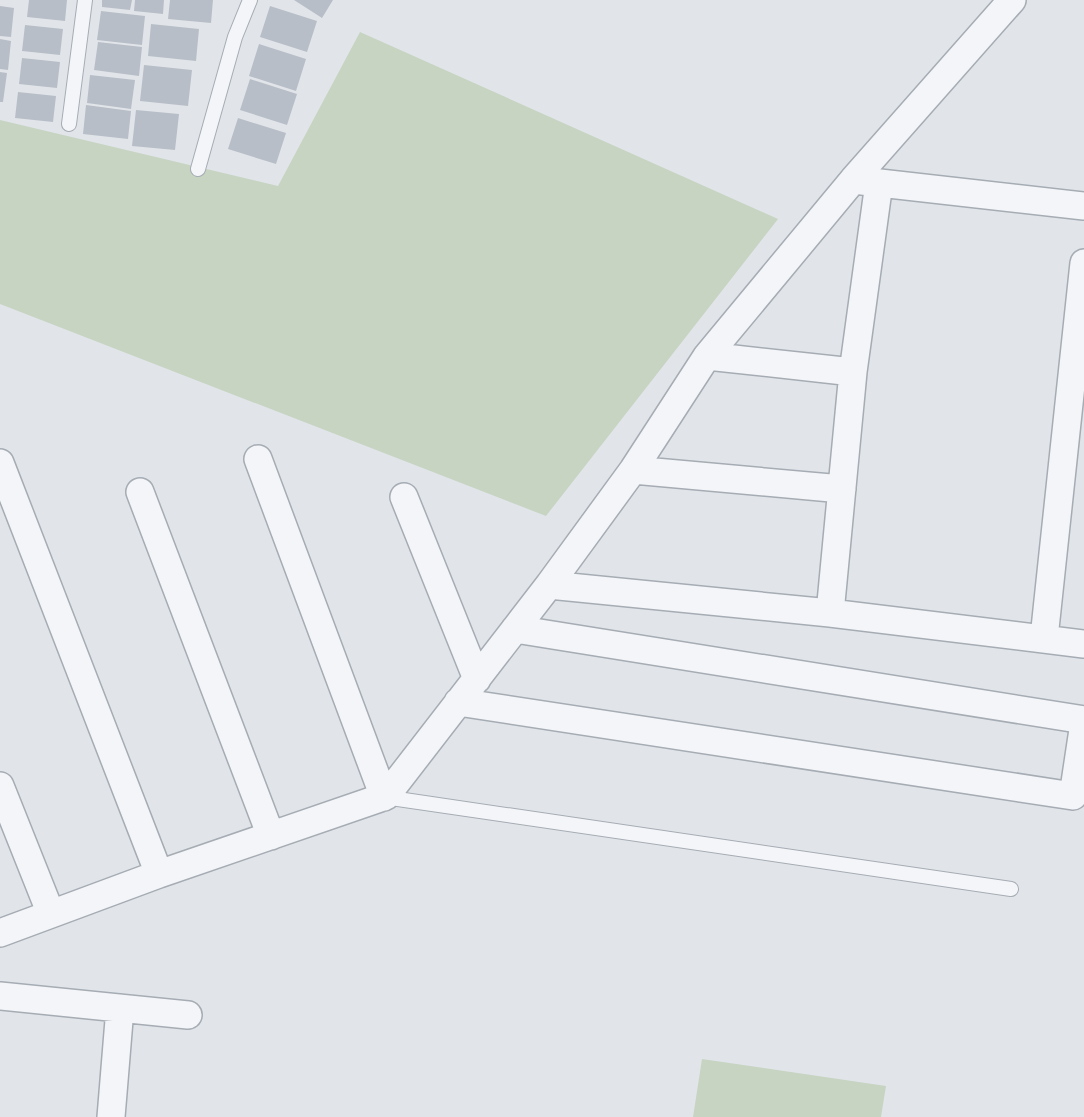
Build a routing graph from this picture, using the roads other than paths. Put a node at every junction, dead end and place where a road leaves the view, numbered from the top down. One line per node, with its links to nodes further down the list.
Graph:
1 (85, 0): 4 (lane)
2 (250, 0): 5 (lane)
3 (1012, 0): 6 (street)
4 (69, 124)
5 (198, 169)
6 (866, 182): 7 (street); 9 (street); 10 (street)
7 (1084, 206)
8 (1084, 263): 20 (street)
9 (707, 356): 10 (street); 13 (street)
10 (853, 372): 14 (street)
11 (258, 459): 26 (street)
12 (0, 463): 28 (street)
13 (633, 471): 14 (street); 17 (street)
14 (842, 489): 18 (street)
15 (140, 492): 27 (street)
16 (404, 497): 22 (street)
17 (549, 585): 18 (street); 19 (street)
18 (830, 613): 20 (street)
19 (515, 629): 22 (street); 24 (street)
20 (1044, 638): 21 (street)
21 (1084, 644)
22 (477, 679): 23 (street)
23 (458, 702): 24 (street); 26 (street)
24 (1084, 722)
25 (0, 786): 30 (street)
26 (384, 797): 27 (street); 29 (lane)
27 (271, 836): 28 (street)
28 (159, 874): 30 (street)
29 (1011, 889)
30 (51, 914): 31 (street)
31 (0, 933)
32 (0, 996): 33 (street)
33 (120, 1008): 34 (street); 35 (street)
34 (188, 1015)
35 (111, 1117)

